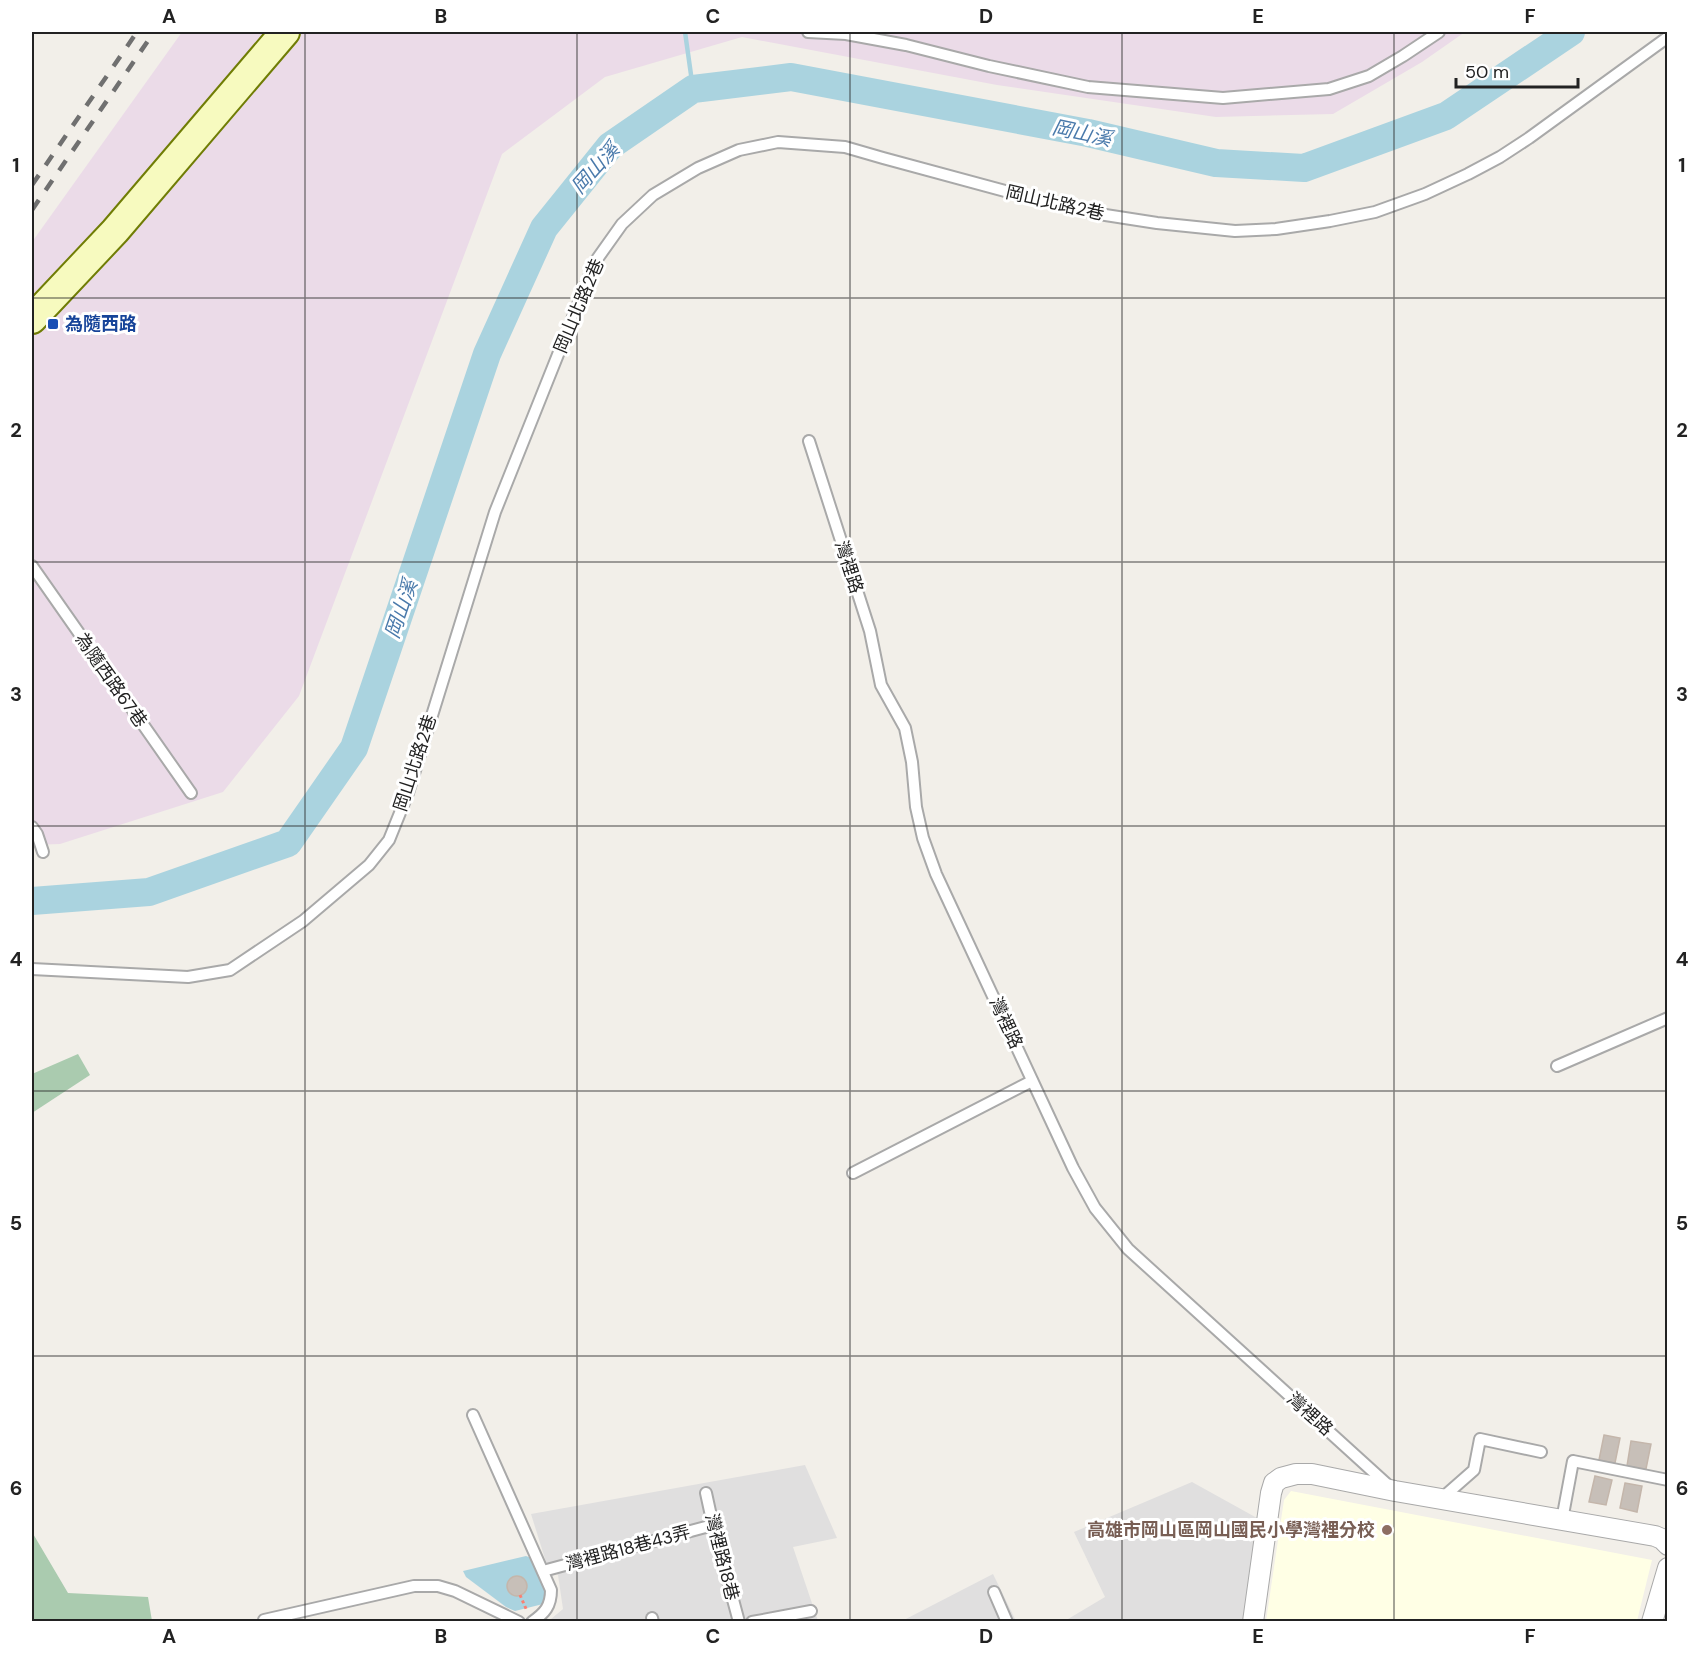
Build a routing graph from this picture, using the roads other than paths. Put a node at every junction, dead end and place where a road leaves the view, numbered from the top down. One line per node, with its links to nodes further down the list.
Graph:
1 (285, 32): 5 (street)
2 (808, 32): 3 (lane)
3 (1439, 32)
4 (1668, 37): 11 (lane, 岡山北路2巷)
5 (32, 320)
6 (809, 441): 14 (lane, 灣裡路)
7 (32, 566): 8 (lane, 為隨西路67巷)
8 (191, 793)
9 (32, 827): 10 (lane)
10 (43, 852)
11 (32, 969)
12 (1668, 1018): 13 (lane)
13 (1557, 1066)
14 (1032, 1081): 15 (lane); 19 (lane, 灣裡路)
15 (853, 1173)
16 (473, 1415): 26 (lane)
17 (1541, 1452): 21 (lane)
18 (1668, 1480): 22 (lane)
19 (1395, 1491): 21 (street); 34 (street)
20 (706, 1492): 23 (lane, 灣裡路18巷)
21 (1441, 1500): 22 (street)
22 (1562, 1520): 24 (street)
23 (713, 1525): 26 (lane, 灣裡路18巷43弄); 31 (lane, 灣裡路18巷)
24 (1668, 1545)
25 (1668, 1568): 35 (street)
26 (543, 1570): 29 (lane)
27 (994, 1592): 33 (lane)
28 (811, 1611): 32 (lane)
29 (526, 1619): 30 (lane)
30 (264, 1620)
31 (739, 1622)
32 (752, 1622)
33 (1007, 1622)
34 (1253, 1622)
35 (1652, 1622)

